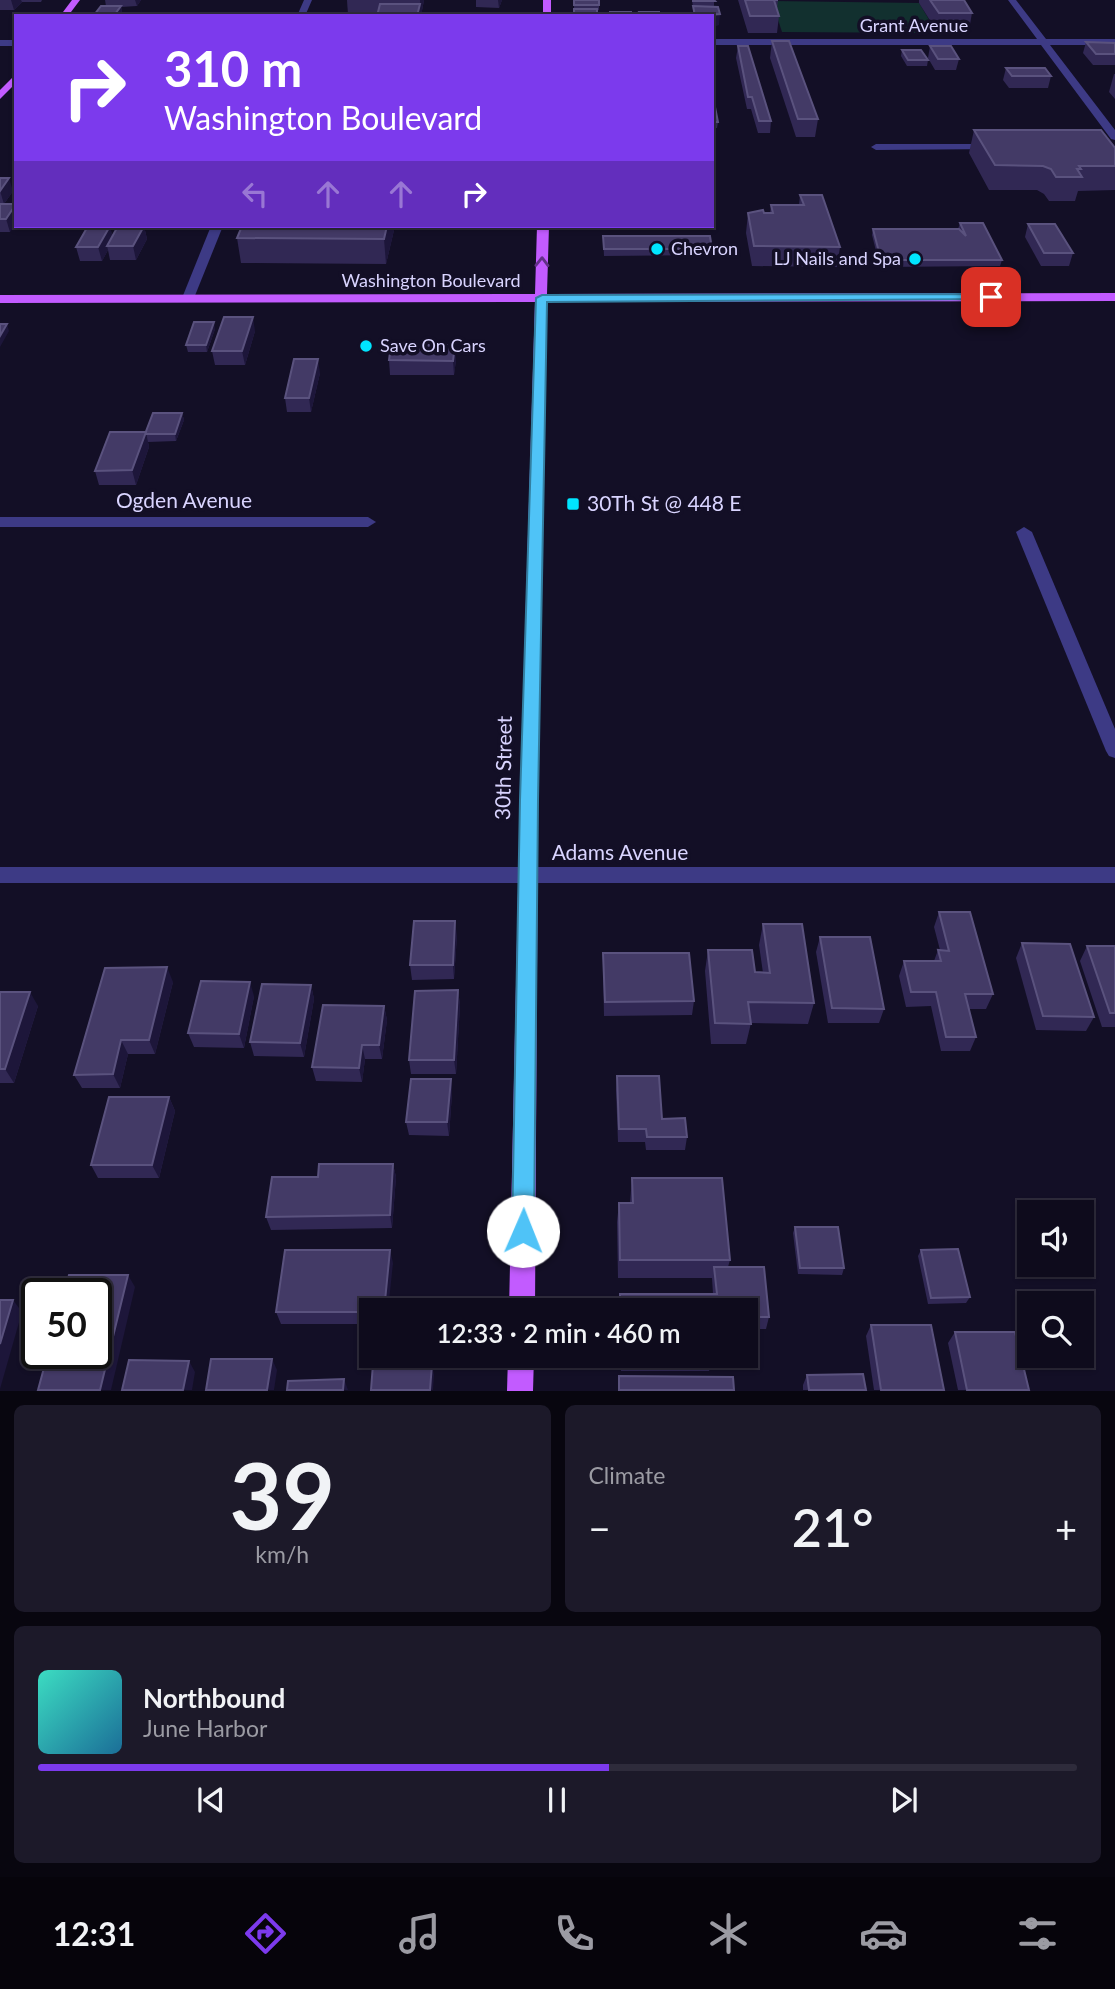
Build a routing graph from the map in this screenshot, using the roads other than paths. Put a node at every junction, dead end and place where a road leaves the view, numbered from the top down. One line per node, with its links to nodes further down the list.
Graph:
1 (1012, 0): 2 (street)
2 (1043, 41): 3 (street, Grant Avenue); 4 (street, Grant Avenue); 7 (street)
3 (714, 42)
4 (1115, 42)
5 (14, 79): 6 (main road)
6 (0, 96)
7 (1115, 137)
8 (876, 147): 9 (street)
9 (1002, 147)
10 (216, 228): 15 (street)
11 (543, 228): 13 (main road, 30th Street, one-way to 11)
12 (1115, 297): 13 (main road, Washington Boulevard)
13 (542, 298): 15 (main road, Washington Boulevard); 22 (main road, 30th Street)
14 (0, 299): 15 (main road, Washington Boulevard)
15 (188, 299)
16 (0, 523): 17 (street, Ogden Avenue)
17 (368, 523)
18 (1024, 532): 19 (street)
19 (1115, 751)
20 (0, 875): 22 (street, Adams Avenue)
21 (1115, 875): 22 (street, Adams Avenue)
22 (528, 876): 23 (main road, 30th Street)
23 (522, 1298)
24 (521, 1368): 25 (main road)
25 (520, 1391)

